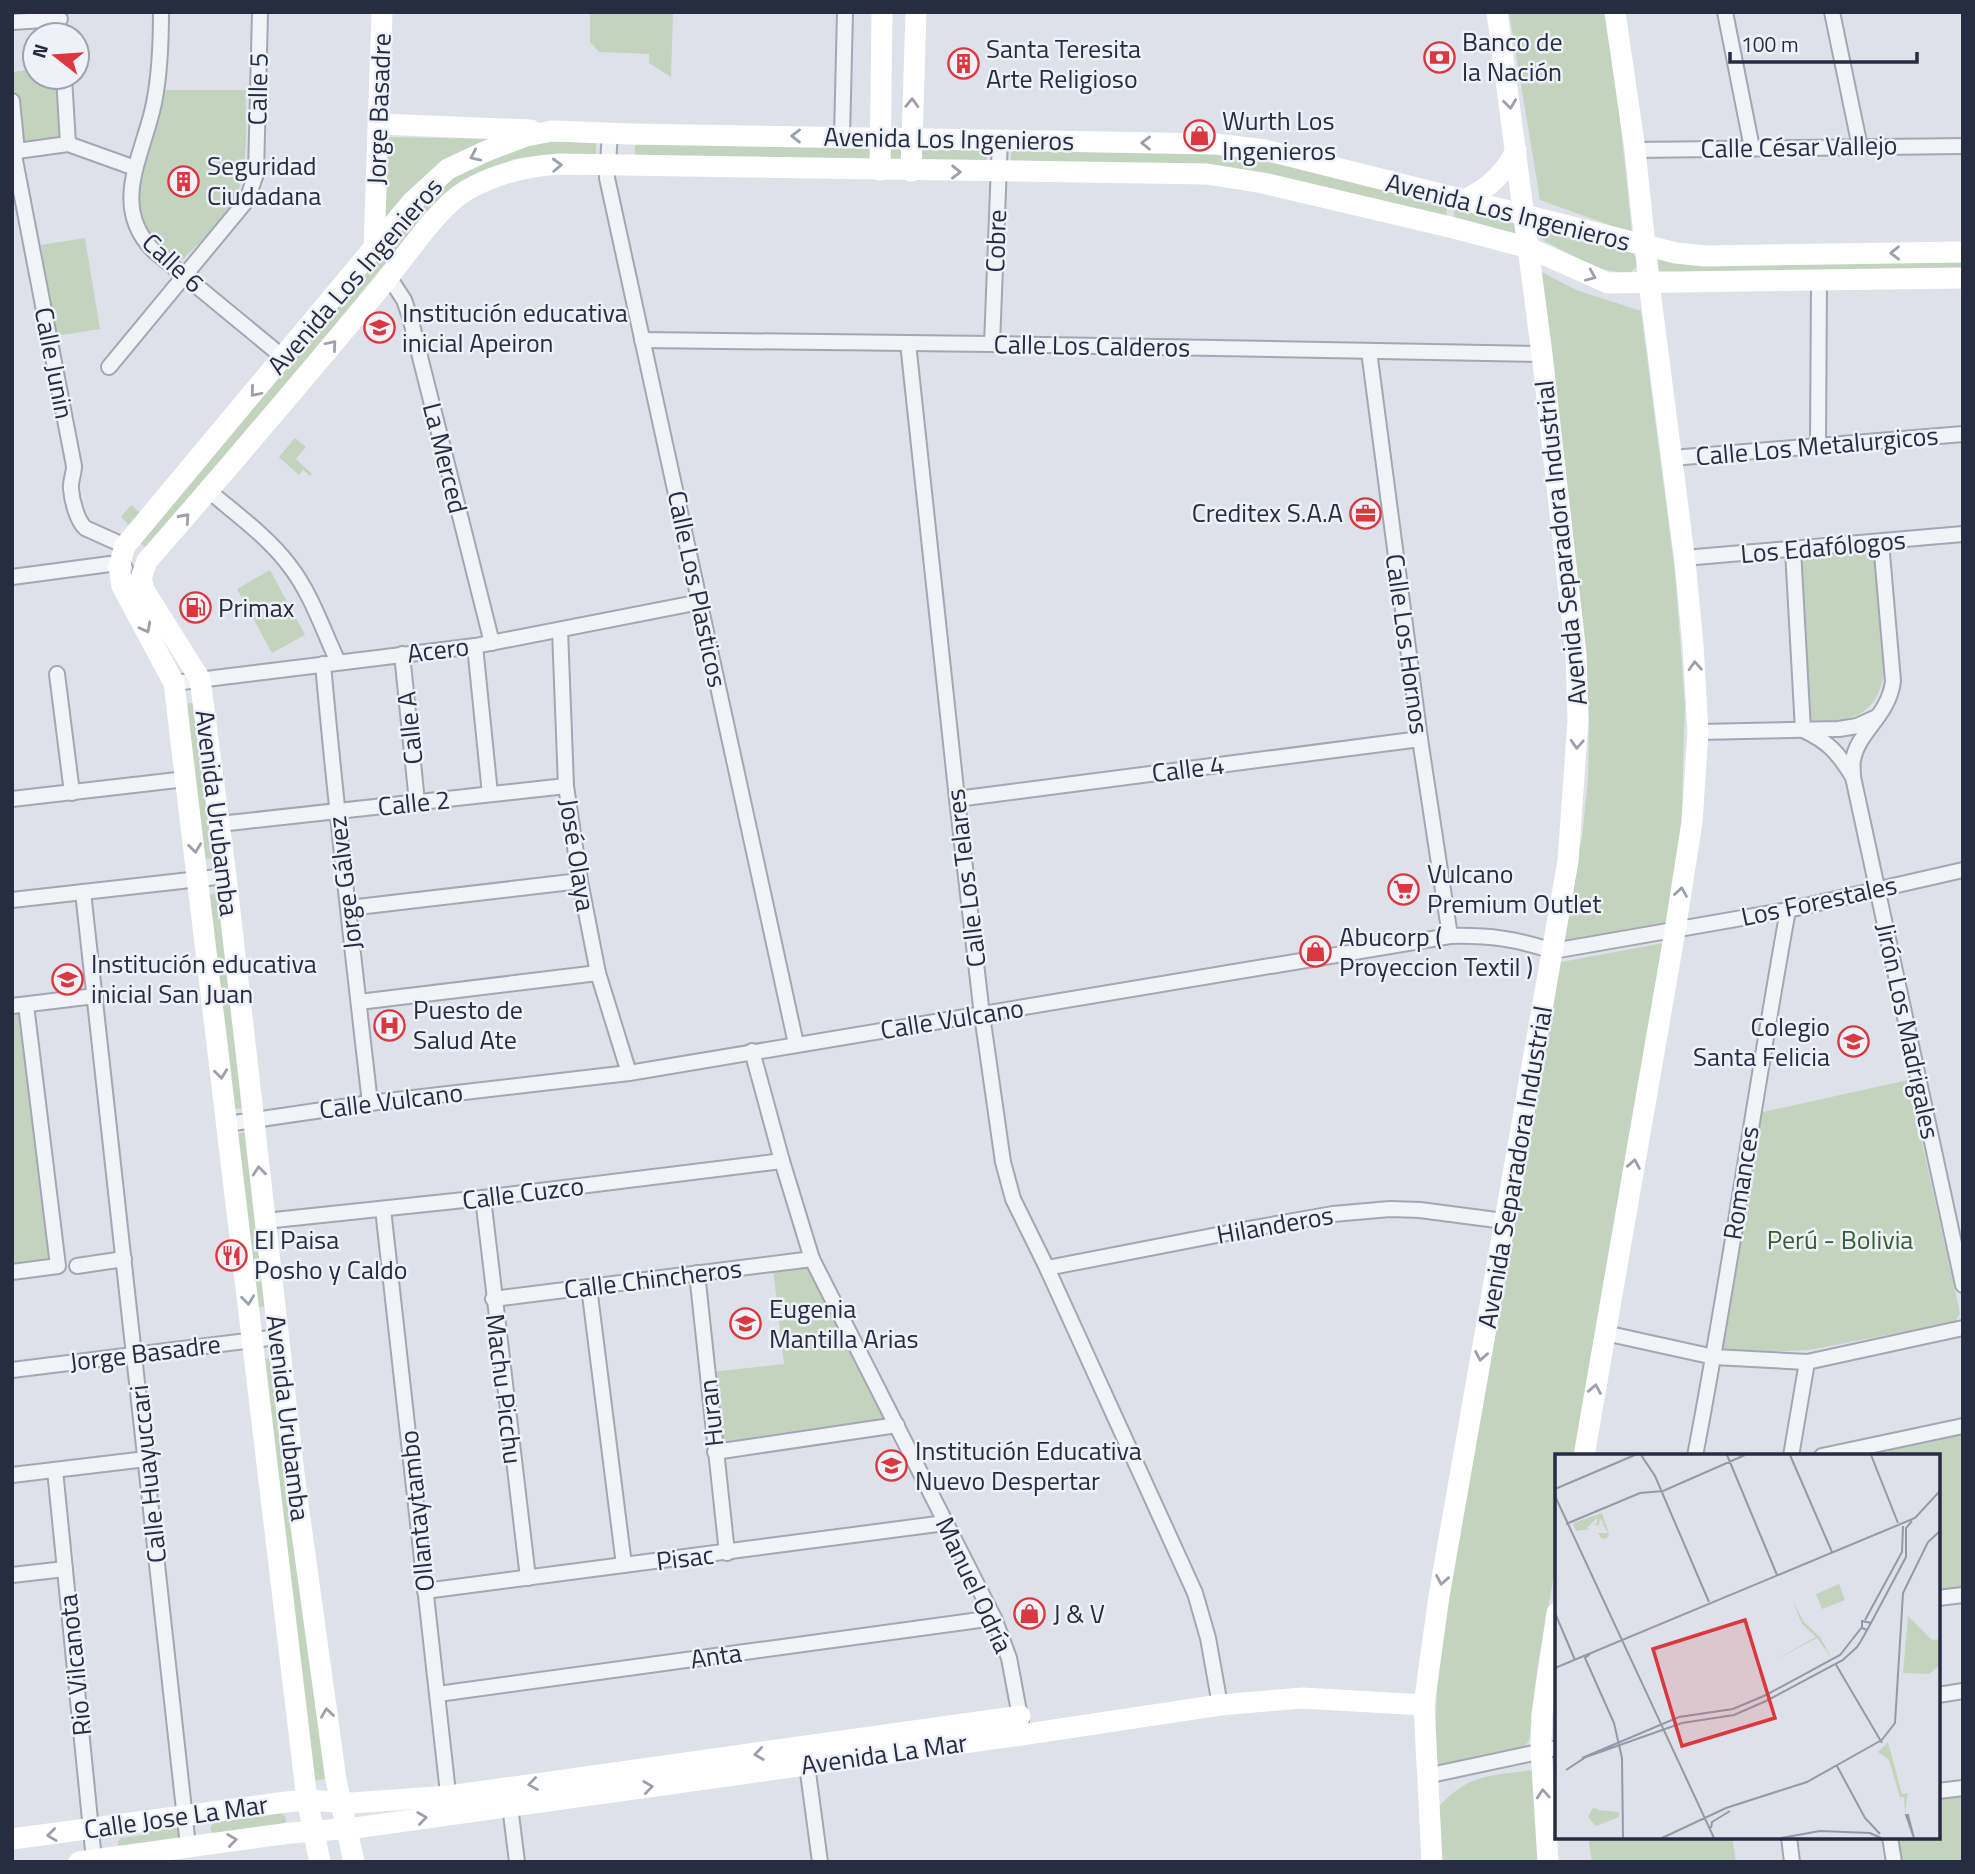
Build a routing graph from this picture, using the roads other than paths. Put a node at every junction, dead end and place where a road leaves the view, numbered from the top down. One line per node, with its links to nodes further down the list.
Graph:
1 (161, 12): 30 (street, Calle 6)
2 (260, 12): 41 (street, Calle 5)
3 (382, 12): 15 (street, Jorge Basadre)
4 (845, 12): 18 (street)
5 (882, 12): 19 (street)
6 (916, 12): 20 (street, one-way to 6)
7 (1497, 12): 27 (street, Avenida Separadora Industrial, one-way to 27)
8 (1615, 12): 26 (street)
9 (1725, 12): 25 (street)
10 (1832, 12): 24 (street)
11 (60, 16): 12 (street)
12 (12, 22)
13 (65, 91): 22 (street)
14 (12, 101): 28 (street)
15 (379, 124): 16 (street); 38 (street, Jorge Basadre)
16 (552, 131): 17 (street, Avenida Los Ingenieros); 38 (street, Avenida Los Ingenieros, one-way to 38)
17 (610, 133): 18 (street, Avenida Los Ingenieros, one-way to 17); 29 (street, Calle Los Plasticos)
18 (842, 137): 19 (street, Avenida Los Ingenieros)
19 (878, 137): 20 (street, Avenida Los Ingenieros); 31 (street)
20 (911, 138): 21 (street, Avenida Los Ingenieros); 32 (street)
21 (1000, 139): 33 (street, Cobre); 34 (street, Avenida Los Ingenieros, one-way to 21)
22 (68, 144): 28 (street); 30 (street)
23 (1963, 146): 24 (street, Calle César Vallejo)
24 (1860, 147): 25 (street, Calle César Vallejo)
25 (1752, 148): 26 (street, Calle César Vallejo)
26 (1635, 149): 37 (street)
27 (1516, 150): 34 (street); 35 (street, Avenida Separadora Industrial)
28 (16, 151): 61 (street, Calle Junin)
29 (608, 165): 31 (street, Avenida Los Ingenieros); 42 (street, Avenida Los Ingenieros, one-way to 29); 48 (street, Calle Los Plasticos)
30 (135, 168): 41 (street, Calle 6)
31 (880, 170): 32 (street, Avenida Los Ingenieros)
32 (911, 171): 33 (street, Avenida Los Ingenieros, one-way to 33)
33 (998, 172): 36 (street, Avenida Los Ingenieros); 50 (street, Cobre)
34 (1462, 200): 35 (street, Avenida Los Ingenieros); 36 (street)
35 (1525, 214): 37 (street, Avenida Los Ingenieros); 39 (street, Avenida Separadora Industrial)
36 (1454, 228): 39 (street, Avenida Los Ingenieros)
37 (1645, 247): 40 (street, Avenida Los Ingenieros, one-way to 37); 46 (street)
38 (374, 248): 53 (street, Avenida Los Ingenieros)
39 (1529, 248): 46 (street, Avenida Los Ingenieros, one-way to 46); 52 (street, Avenida Separadora Industrial)
40 (1963, 252)
41 (184, 276): 53 (street, Calle 6); 54 (street, Calle 5)
42 (389, 277): 58 (street, Avenida Los Ingenieros, one-way to 42); 69 (street, La Merced)
43 (1963, 278): 45 (street, Avenida Los Ingenieros)
44 (1683, 281): 45 (street, Avenida Los Ingenieros); 46 (street, Avenida Los Ingenieros); 47 (street)
45 (1819, 281): 56 (street)
46 (1649, 283): 47 (street)
47 (1653, 320): 57 (street)
48 (642, 340): 49 (street, Calle Los Calderos); 67 (street, Calle Los Plasticos)
49 (908, 343): 50 (street, Calle Los Calderos); 86 (street, Calle Los Telares)
50 (992, 344): 51 (street, Calle Los Calderos)
51 (1369, 351): 52 (street, Calle Los Calderos); 80 (street, Calle Los Hornos)
52 (1542, 354): 102 (street, Avenida Separadora Industrial, one-way to 102)
53 (284, 358): 61 (street, Avenida Los Ingenieros, one-way to 61)
54 (109, 367)
55 (1963, 435): 56 (street, Calle Los Metalurgicos)
56 (1818, 446): 57 (street, Calle Los Metalurgicos)
57 (1672, 458): 63 (street)
58 (209, 491): 65 (street, Avenida Los Ingenieros, one-way to 58); 72 (street)
59 (1963, 534): 60 (street, Los Edafólogos)
60 (1881, 542): 62 (street, Los Edafólogos); 77 (street, Jirón Los Madrigales)
61 (125, 546): 64 (street, Avenida Los Ingenieros)
62 (1793, 550): 63 (street, Los Edafólogos); 78 (street)
63 (1684, 558): 79 (street, one-way to 63)
64 (119, 567): 65 (street); 66 (street); 76 (street, Avenida Urubamba, one-way to 76)
65 (142, 571): 75 (street, Avenida Urubamba)
66 (12, 577)
67 (700, 601): 68 (street, Acero); 108 (street, Calle Los Plasticos)
68 (560, 630): 69 (street, Acero); 83 (street, José Olaya)
69 (492, 643): 70 (street, Acero)
70 (475, 646): 71 (street, Acero); 85 (street)
71 (402, 654): 72 (street, Acero); 88 (street, Calle A)
72 (338, 662): 73 (street, Acero)
73 (323, 664): 75 (street, Acero); 89 (street, Jorge Gálvez)
74 (57, 674): 84 (street)
75 (200, 679): 76 (street, Acero); 90 (street, Avenida Urubamba)
76 (174, 683): 82 (street, Avenida Urubamba)
77 (1881, 714): 78 (street); 81 (street, Jirón Los Madrigales)
78 (1803, 730): 79 (street); 81 (street, Jirón Los Madrigales)
79 (1698, 732): 100 (street, one-way to 79)
80 (1420, 739): 86 (street, Calle 4); 101 (street, Calle Los Hornos)
81 (1853, 777): 95 (street, Jirón Los Madrigales)
82 (186, 779): 84 (street); 93 (street, Avenida Urubamba, one-way to 93)
83 (566, 786): 85 (street, Calle 2); 94 (street, José Olaya)
84 (72, 793): 87 (street)
85 (490, 794): 88 (street, Calle 2)
86 (957, 799): 107 (street, Calle Los Telares)
87 (12, 800)
88 (417, 802): 89 (street, Calle 2)
89 (336, 811): 90 (street, Calle 2); 98 (street, Jorge Gálvez)
90 (219, 824): 92 (street, Avenida Urubamba)
91 (1963, 870): 95 (street, Los Forestales)
92 (226, 876): 93 (street); 112 (street, Avenida Urubamba)
93 (199, 879): 96 (street); 113 (street, Avenida Urubamba, one-way to 113)
94 (580, 881): 98 (street); 103 (street, José Olaya)
95 (1877, 889): 99 (street, Los Forestales); 119 (street, Jirón Los Madrigales)
96 (83, 892): 97 (street); 104 (street, Calle Huayuccari)
97 (12, 900)
98 (349, 908): 105 (street, Jorge Gálvez)
99 (1787, 909): 100 (street, Los Forestales); 134 (street, Romances)
100 (1675, 931): 102 (street, Calle Vulcano); 130 (street, one-way to 100)
101 (1450, 936): 102 (street, Calle Vulcano); 107 (street, Calle Vulcano)
102 (1553, 951): 118 (street, Avenida Separadora Industrial)
103 (598, 973): 105 (street); 110 (street, José Olaya)
104 (95, 996): 106 (street); 120 (street, Calle Huayuccari)
105 (359, 1002): 111 (street, Jorge Gálvez)
106 (19, 1005): 124 (street)
107 (982, 1015): 108 (street, Calle Vulcano); 123 (street, Calle Los Telares)
108 (796, 1044): 109 (street, Calle Vulcano)
109 (752, 1051): 110 (street, Calle Vulcano); 114 (street, Manuel Odría)
110 (629, 1073): 111 (street, Calle Vulcano)
111 (370, 1103): 112 (street, Calle Vulcano)
112 (253, 1120): 113 (street, Calle Vulcano); 117 (street, Avenida Urubamba, one-way to 112)
113 (227, 1124): 132 (street, Avenida Urubamba, one-way to 132)
114 (782, 1161): 115 (street, Calle Cuzco); 121 (street, Manuel Odría)
115 (483, 1198): 116 (street, Calle Cuzco); 128 (street, Machu Picchu)
116 (383, 1209): 117 (street, Calle Cuzco); 154 (street, Ollantaytambo)
117 (265, 1221): 131 (street, Avenida Urubamba)
118 (1504, 1221): 123 (street, Hilanderos); 163 (street, Avenida Separadora Industrial, one-way to 163)
119 (1957, 1231): 126 (street, Jirón Los Madrigales)
120 (124, 1259): 122 (street); 133 (street, Calle Huayuccari)
121 (812, 1259): 125 (street, Calle Chincheros); 137 (street, Manuel Odría)
122 (77, 1266)
123 (1047, 1268): 162 (street, Calle Los Telares)
124 (12, 1272)
125 (697, 1273): 127 (street, Calle Chincheros); 140 (street, Huran)
126 (1963, 1285)
127 (589, 1287): 128 (street, Calle Chincheros); 150 (street)
128 (493, 1299): 153 (street, Machu Picchu)
129 (1963, 1328): 135 (street)
130 (1605, 1334): 134 (street); 141 (street, one-way to 130)
131 (278, 1337): 132 (street, Jorge Basadre); 171 (street, Avenida Urubamba, one-way to 131)
132 (253, 1340): 133 (street, Jorge Basadre); 170 (street, Avenida Urubamba)
133 (135, 1354): 136 (street, Jorge Basadre); 145 (street, Calle Huayuccari)
134 (1714, 1357): 135 (street); 142 (street, Romances)
135 (1807, 1362): 143 (street)
136 (12, 1370)
137 (897, 1425): 140 (street); 148 (street, Manuel Odría)
138 (1963, 1426): 139 (street)
139 (1889, 1448): 144 (street)
140 (715, 1452): 149 (street, Huran)
141 (1584, 1454)
142 (1695, 1454)
143 (1791, 1454)
144 (1839, 1454)
145 (146, 1459): 146 (street); 174 (street, Calle Huayuccari)
146 (55, 1470): 147 (street); 151 (street, Rio Vilcanota)
147 (12, 1475)
148 (945, 1523): 149 (street, Pisac); 157 (street, Manuel Odría)
149 (727, 1553): 150 (street, Pisac)
150 (624, 1565): 153 (street, Pisac)
151 (65, 1569): 152 (street); 176 (street, Rio Vilcanota)
152 (12, 1575)
153 (528, 1578): 154 (street, Pisac)
154 (425, 1591): 160 (street, Ollantaytambo)
155 (1963, 1595): 156 (street)
156 (1940, 1598)
157 (994, 1618): 160 (street, Anta); 164 (street, Manuel Odría)
158 (1555, 1626): 165 (street)
159 (1963, 1692): 161 (street)
160 (438, 1694): 172 (street, Ollantaytambo)
161 (1940, 1695)
162 (1220, 1705): 163 (street, Avenida La Mar); 164 (street, Avenida La Mar)
163 (1424, 1706): 167 (street, Avenida Separadora Industrial)
164 (1021, 1726): 166 (street, Avenida La Mar); 172 (street, Avenida La Mar, one-way to 172)
165 (1549, 1749): 167 (street); 188 (street, one-way to 165)
166 (807, 1765): 173 (street, Avenida La Mar, one-way to 166); 186 (street)
167 (1426, 1776): 187 (street, Avenida Separadora Industrial)
168 (1963, 1788): 169 (street)
169 (1940, 1791)
170 (307, 1800): 171 (street, Calle Jose La Mar); 174 (street, Calle Jose La Mar); 177 (street, Avenida Urubamba)
171 (340, 1802): 172 (street, Avenida La Mar); 175 (street, Avenida Urubamba)
172 (450, 1805): 173 (street, Avenida La Mar); 175 (street, Avenida La Mar, one-way to 172)
173 (510, 1806): 185 (street)
174 (185, 1816): 176 (street, Calle Jose La Mar); 181 (street, Calle Huayuccari)
175 (346, 1828): 177 (street, Calle Jose La Mar); 184 (street, Avenida Urubamba)
176 (91, 1830): 178 (street, Calle Jose La Mar, one-way to 178); 182 (street, Rio Vilcanota)
177 (313, 1830): 181 (street, Calle Jose La Mar, one-way to 177); 183 (street, Avenida Urubamba)
178 (12, 1839)
179 (1789, 1839): 189 (street)
180 (1890, 1839): 190 (street)
181 (188, 1846): 182 (street, Calle Jose La Mar)
182 (86, 1861)
183 (320, 1862)
184 (354, 1862)
185 (517, 1862)
186 (820, 1862)
187 (1432, 1862)
188 (1548, 1862)
189 (1792, 1862)
190 (1894, 1862)

